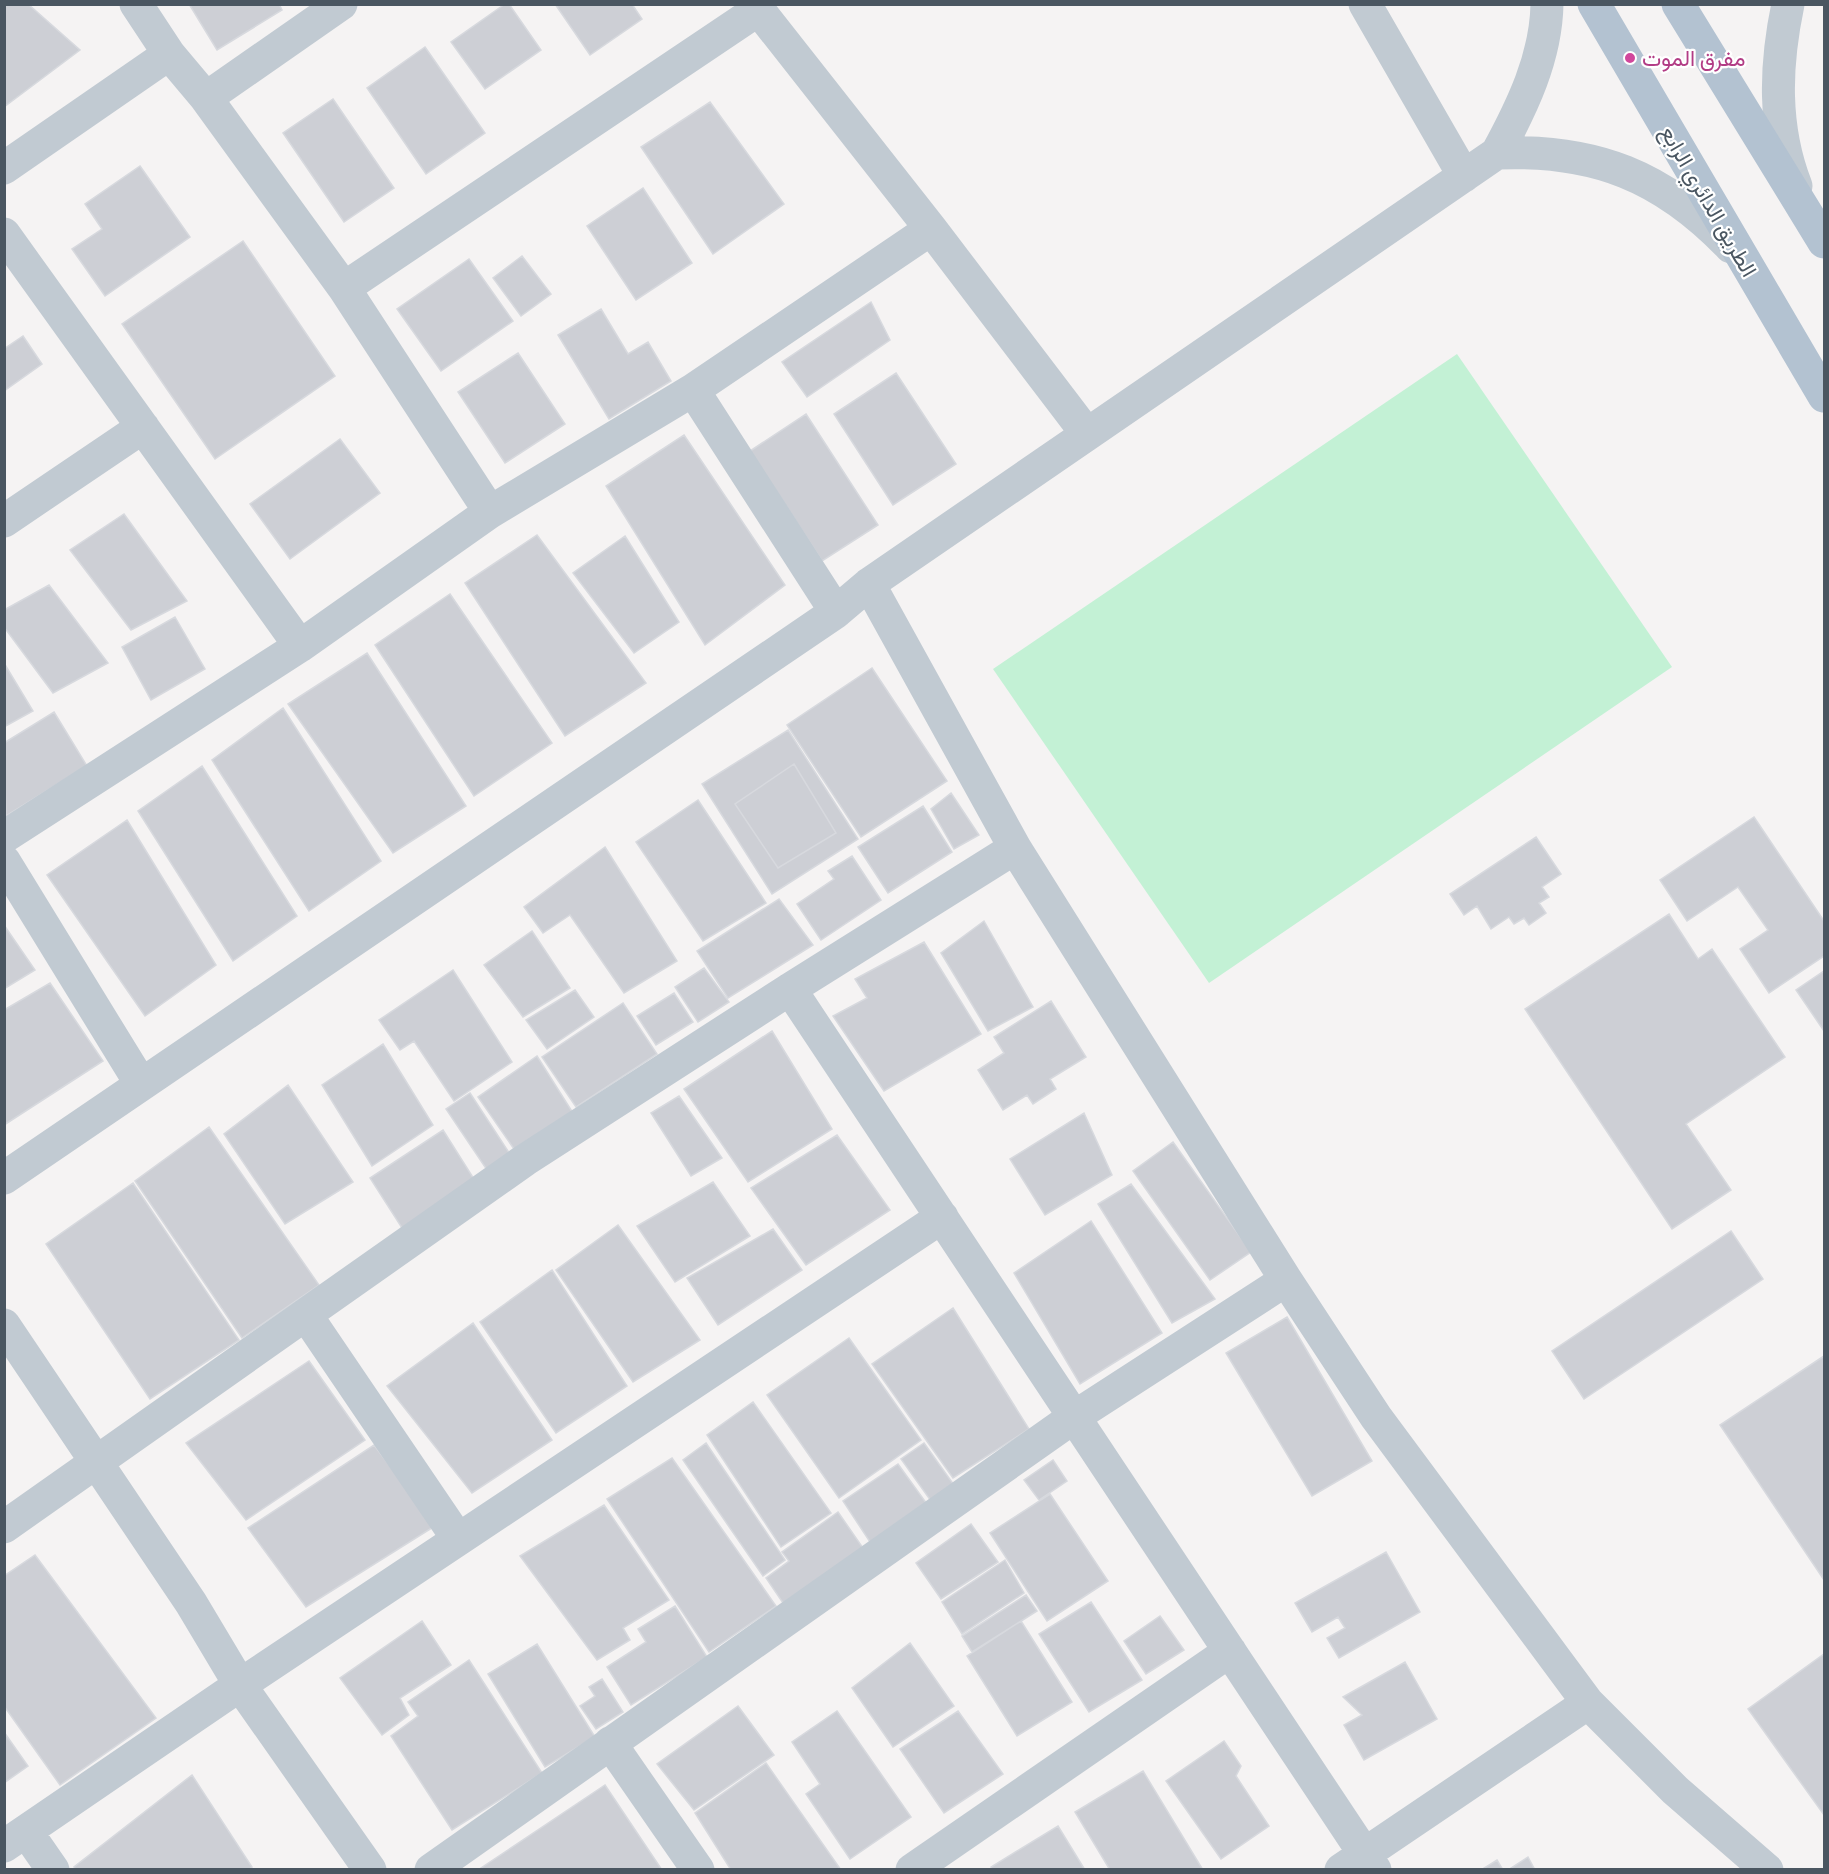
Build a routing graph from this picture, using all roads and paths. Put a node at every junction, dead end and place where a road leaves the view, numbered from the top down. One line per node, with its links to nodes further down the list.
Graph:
1 (136, 4): 9 (street)
2 (341, 4): 10 (street)
3 (1365, 4): 13 (street)
4 (1547, 4): 11 (street)
5 (1594, 4): 18 (main road, الطريق الدائري الرابع)
6 (1678, 4): 14 (main road)
7 (1788, 4): 14 (street)
8 (756, 7): 15 (street); 19 (street)
9 (169, 54): 10 (street); 12 (street)
10 (206, 98): 19 (street)
11 (1497, 153): 13 (street); 18 (street)
12 (4, 168)
13 (1464, 176): 23 (street)
14 (1805, 210): 17 (main road)
15 (931, 229): 20 (street); 23 (street)
16 (4, 234): 22 (street)
17 (1824, 242)
18 (1741, 256): 21 (main road, الطريق الدائري الرابع)
19 (344, 288): 24 (street)
20 (693, 390): 24 (street); 27 (street)
21 (1824, 396)
22 (143, 428): 25 (street); 28 (street)
23 (1087, 434): 26 (street)
24 (490, 512): 28 (street)
25 (4, 521)
26 (869, 584): 27 (street); 30 (street)
27 (836, 612): 33 (street)
28 (300, 646): 29 (street)
29 (4, 837)
30 (1015, 848): 32 (street); 36 (street)
31 (4, 861): 33 (street)
32 (790, 989): 35 (street); 37 (street)
33 (141, 1084): 34 (street)
34 (4, 1178)
35 (942, 1217): 39 (street); 42 (street)
36 (1286, 1280): 39 (street); 45 (street)
37 (306, 1315): 40 (street); 42 (street)
38 (4, 1325): 40 (street)
39 (1074, 1417): 43 (street); 46 (street)
40 (97, 1463): 41 (street); 44 (street)
41 (4, 1527)
42 (458, 1539): 44 (street)
43 (1230, 1651): 48 (street); 53 (street)
44 (240, 1685): 47 (street); 50 (street)
45 (1588, 1703): 48 (street); 54 (street)
46 (610, 1743): 51 (street); 52 (street)
47 (15, 1839): 49 (street)
48 (1360, 1864)
49 (53, 1869)
50 (370, 1869)
51 (431, 1869)
52 (698, 1869)
53 (912, 1869)
54 (1767, 1869)

